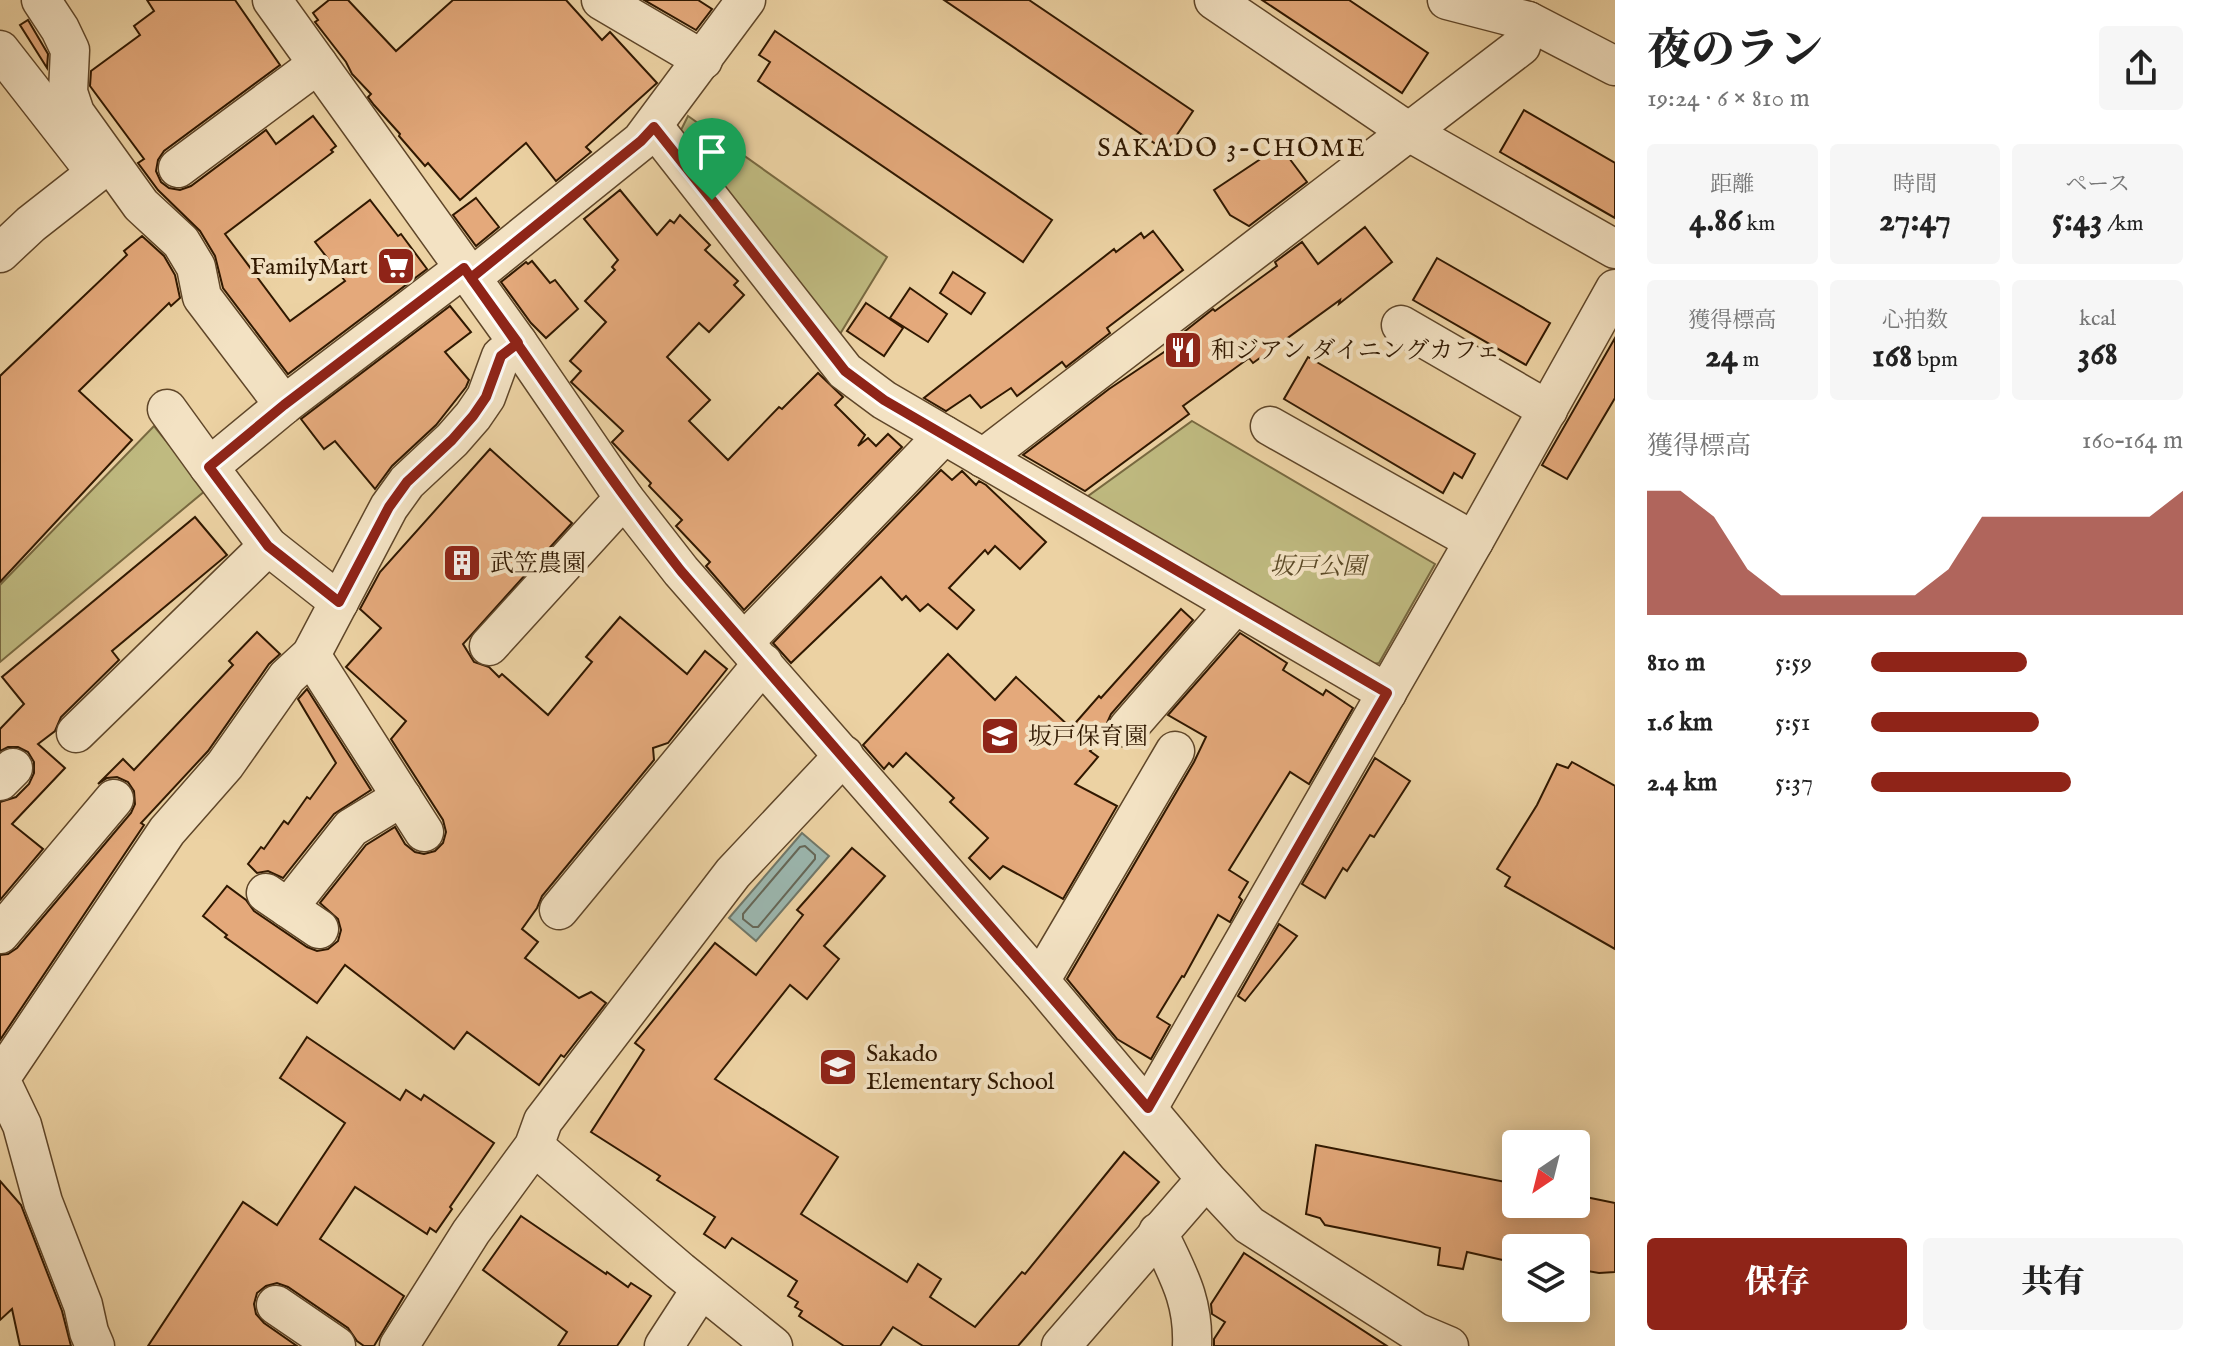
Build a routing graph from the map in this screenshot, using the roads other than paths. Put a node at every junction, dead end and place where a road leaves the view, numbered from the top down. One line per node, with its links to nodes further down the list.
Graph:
1 (41, 0): 21 (street)
2 (272, 0): 10 (street)
3 (601, 0): 9 (street)
4 (746, 0): 9 (street)
5 (1214, 0): 13 (street)
6 (1447, 0): 7 (street)
7 (1528, 21): 11 (street); 13 (street)
8 (0, 50): 16 (street)
9 (703, 60): 12 (street)
10 (318, 64): 14 (street); 17 (street)
11 (1615, 66)
12 (654, 127): 17 (street); 25 (street)
13 (1409, 132): 15 (street); 26 (street)
14 (178, 168)
15 (1615, 249)
16 (0, 253)
17 (468, 273): 20 (street); 21 (street)
18 (1615, 289): 23 (street)
19 (1401, 325): 23 (street)
20 (518, 343): 28 (street); 31 (street)
21 (284, 405): 27 (street)
22 (167, 409): 27 (street)
23 (1548, 410): 29 (street)
24 (1270, 426): 29 (street)
25 (944, 435): 26 (street); 34 (street)
26 (983, 458): 32 (street)
27 (209, 467): 30 (street)
28 (624, 498): 33 (street); 34 (street)
29 (1474, 541): 36 (street)
30 (268, 546): 31 (street); 38 (street)
31 (339, 602): 35 (street)
32 (1235, 605): 36 (street); 37 (street)
33 (489, 646)
34 (754, 652): 40 (street); 44 (street)
35 (311, 655): 41 (street); 54 (street)
36 (1387, 693): 48 (street)
37 (1128, 728)
38 (76, 733)
39 (1175, 751): 47 (street)
40 (844, 755): 47 (street); 49 (street)
41 (402, 797): 43 (street); 45 (street)
42 (114, 799): 46 (street)
43 (424, 832)
44 (559, 910)
45 (319, 929)
46 (0, 934)
47 (1040, 981): 48 (street)
48 (1148, 1108): 50 (street)
49 (534, 1146): 52 (street); 56 (street)
50 (1206, 1179): 51 (street); 61 (street)
51 (1158, 1232): 59 (street); 60 (street)
52 (701, 1289): 57 (street); 58 (street)
53 (276, 1305): 55 (street)
54 (95, 1346)
55 (336, 1346)
56 (399, 1346)
57 (664, 1346)
58 (773, 1346)
59 (1061, 1346)
60 (1192, 1346)
61 (1449, 1346)

